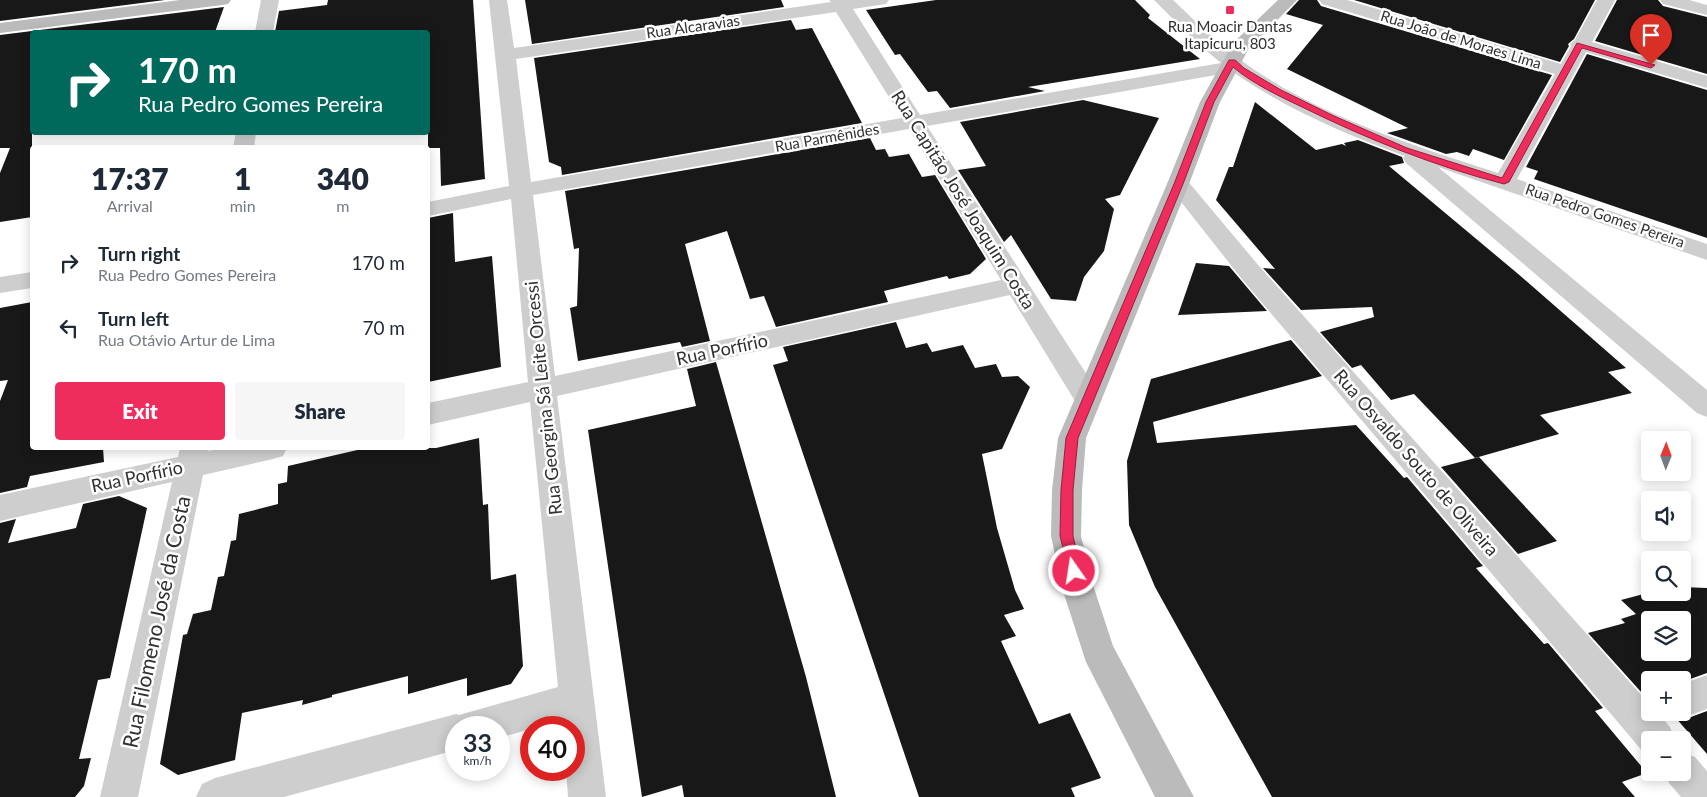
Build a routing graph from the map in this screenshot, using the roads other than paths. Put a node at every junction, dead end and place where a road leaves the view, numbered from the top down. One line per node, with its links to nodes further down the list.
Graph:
1 (222, 0): 12 (street)
2 (270, 0): 13 (street)
3 (498, 0): 15 (street, Rua Georgina Sá Leite Orcessi)
4 (880, 0): 10 (street, Rua Alcaravias)
5 (1163, 0): 16 (street, Rua Pedro Gomes Pereira)
6 (1288, 0): 16 (street)
7 (1328, 0): 17 (street, Rua João de Moraes Lima)
8 (1606, 0): 14 (street)
9 (1669, 0): 11 (street)
10 (840, 3): 15 (street, Rua Alcaravias); 19 (street, Rua Capitão José Joaquim Costa)
11 (1707, 10)
12 (0, 28)
13 (264, 30)
14 (1580, 44): 17 (street); 18 (street)
15 (506, 55): 23 (street, Rua Georgina Sá Leite Orcessi)
16 (1230, 65): 19 (street, Rua Parmênides); 20 (street, Rua Pedro Gomes Pereira); 22 (street)
17 (1565, 71): 21 (street)
18 (1707, 82)
19 (915, 123): 23 (street, Rua Parmênides); 28 (street, Rua Capitão José Joaquim Costa)
20 (1404, 150): 21 (street, Rua Pedro Gomes Pereira); 31 (street)
21 (1504, 182): 25 (street, Rua Pedro Gomes Pereira)
22 (1178, 184): 30 (street); 40 (street, Rua Osvaldo Souto de Oliveira)
23 (521, 190): 24 (street, Rua Parmênides); 29 (street, Rua Georgina Sá Leite Orcessi)
24 (430, 210)
25 (1707, 252)
26 (30, 280): 27 (street)
27 (0, 285)
28 (1016, 285): 29 (street, Rua Porfírio); 30 (street, Rua Capitão José Joaquim Costa)
29 (543, 389): 32 (street, Rua Porfírio); 38 (street, Rua Georgina Sá Leite Orcessi)
30 (1088, 399): 46 (street)
31 (1707, 406)
32 (430, 414)
33 (253, 450): 34 (street, Rua Porfírio)
34 (193, 456): 35 (street, Rua Porfírio); 43 (street, Rua Filomeno José da Costa)
35 (0, 508)
36 (1707, 692): 37 (street)
37 (1691, 698)
38 (576, 699): 39 (street); 45 (street, Rua Georgina Sá Leite Orcessi)
39 (510, 717)
40 (1650, 724)
41 (445, 735): 44 (street)
42 (1691, 781): 47 (street)
43 (118, 797)
44 (215, 797)
45 (587, 797)
46 (1175, 797)
47 (1705, 797)

